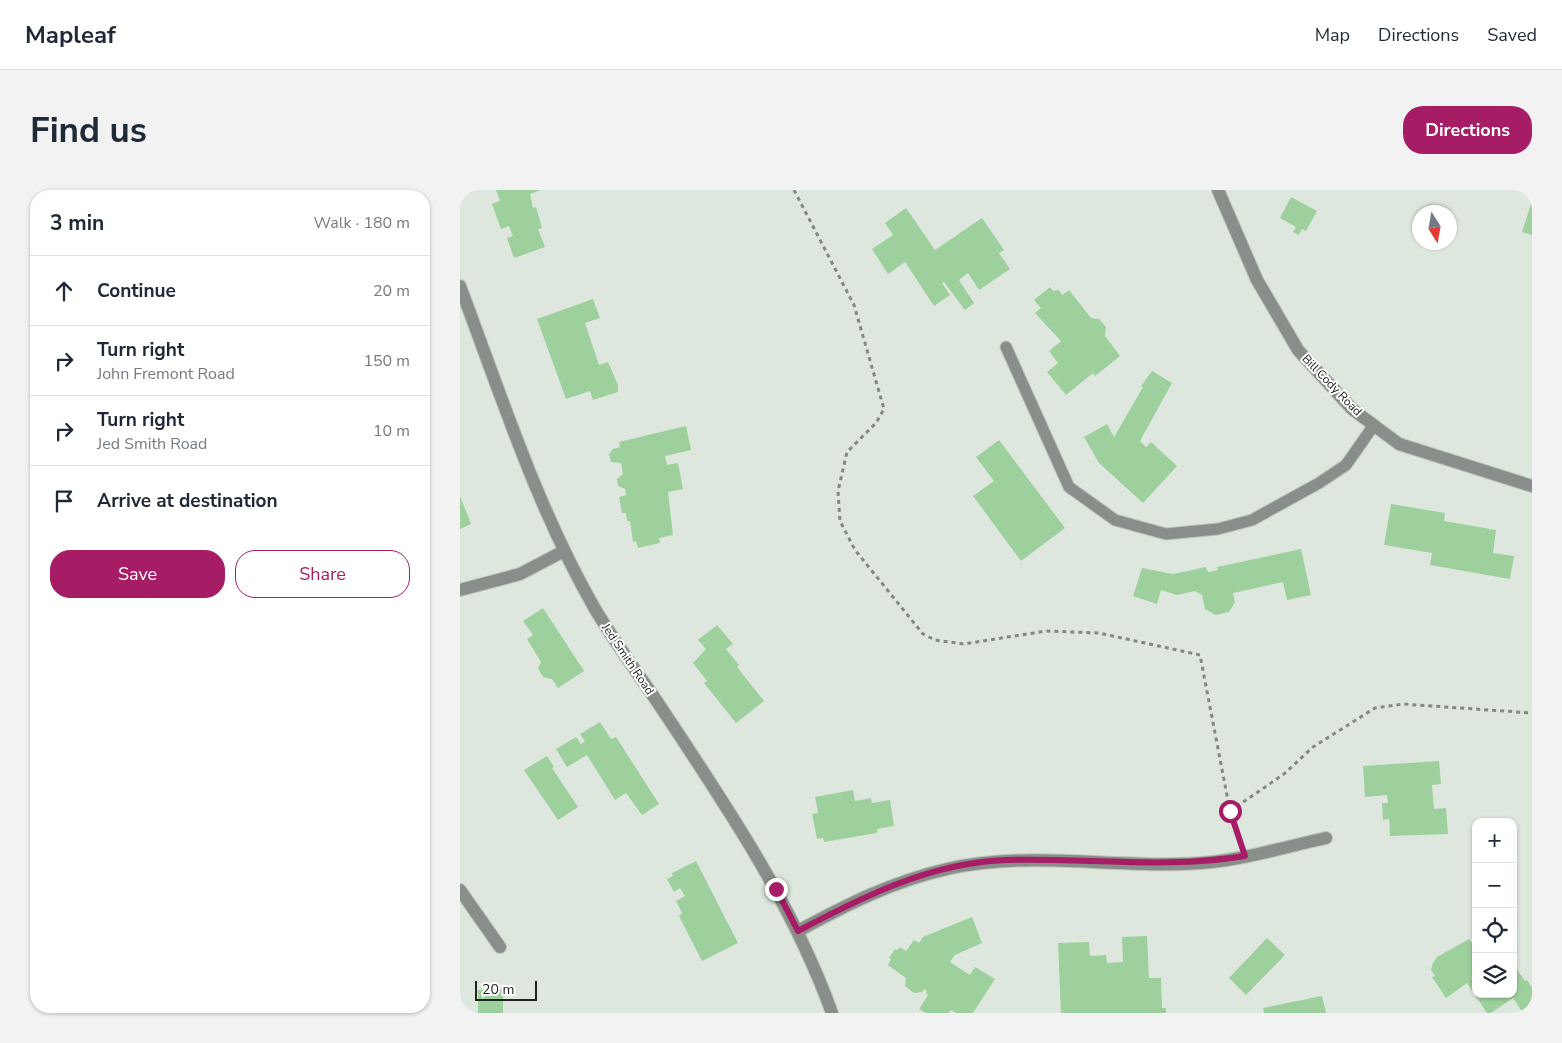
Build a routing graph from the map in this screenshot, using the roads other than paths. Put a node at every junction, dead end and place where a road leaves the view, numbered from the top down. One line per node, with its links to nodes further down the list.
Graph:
1 (1218, 190): 4 (street, Bill Cody Road)
2 (460, 286): 6 (street, Jed Smith Road)
3 (1006, 348): 4 (lane)
4 (1374, 425): 5 (street, Bill Cody Road)
5 (1532, 486)
6 (564, 551): 7 (street); 10 (street, Jed Smith Road)
7 (460, 590)
8 (1326, 838): 10 (street)
9 (460, 890): 11 (street)
10 (798, 931): 12 (street, Jed Smith Road)
11 (500, 947)
12 (832, 1013)

